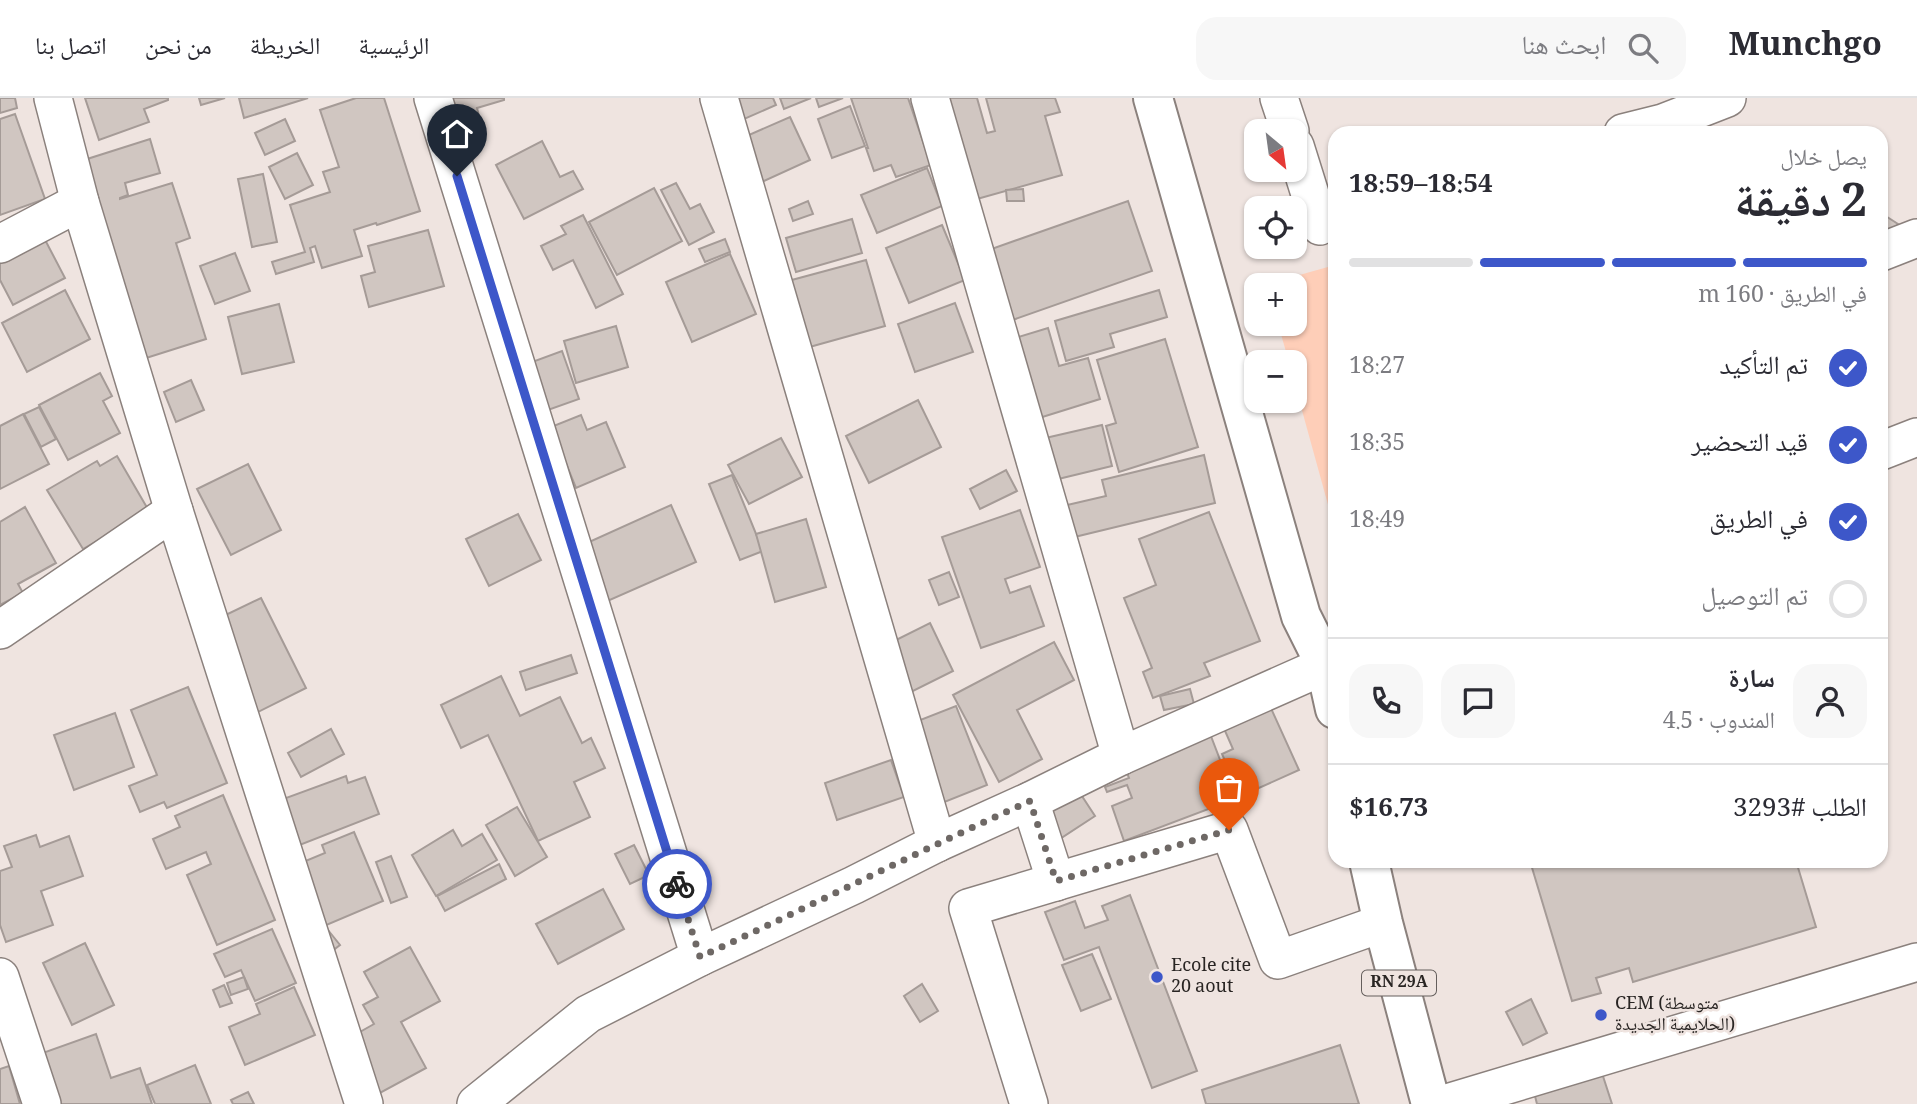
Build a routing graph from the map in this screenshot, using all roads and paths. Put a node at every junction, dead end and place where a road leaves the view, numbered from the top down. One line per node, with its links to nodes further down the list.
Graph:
1 (53, 98): 12 (street)
2 (433, 98): 29 (street)
3 (719, 98): 25 (street)
4 (930, 98): 23 (street)
5 (1153, 98): 21 (main road)
6 (1279, 98): 9 (street)
7 (1727, 98): 8 (street)
8 (1663, 118): 10 (street)
9 (1286, 119)
10 (1642, 126)
11 (1307, 175): 13 (street)
12 (80, 202): 15 (street); 19 (street)
13 (1324, 216)
14 (1917, 238): 16 (street)
15 (0, 244)
16 (1888, 249)
17 (1917, 437): 18 (street)
18 (1888, 449)
19 (174, 511): 20 (street); 33 (street)
20 (0, 630)
21 (1328, 659)
22 (1328, 663): 23 (street)
23 (1121, 756): 24 (street)
24 (1030, 801): 25 (street); 27 (street)
25 (937, 843): 29 (street)
26 (1371, 868): 28 (main road, RN 29A)
27 (1056, 881): 28 (street); 35 (street)
28 (1383, 923): 36 (main road, RN 29A)
29 (700, 957): 34 (street)
30 (1917, 962): 37 (street)
31 (0, 977): 32 (street)
32 (41, 1104)
33 (363, 1104)
34 (476, 1104)
35 (1029, 1104)
36 (1431, 1104)
37 (1444, 1104)

